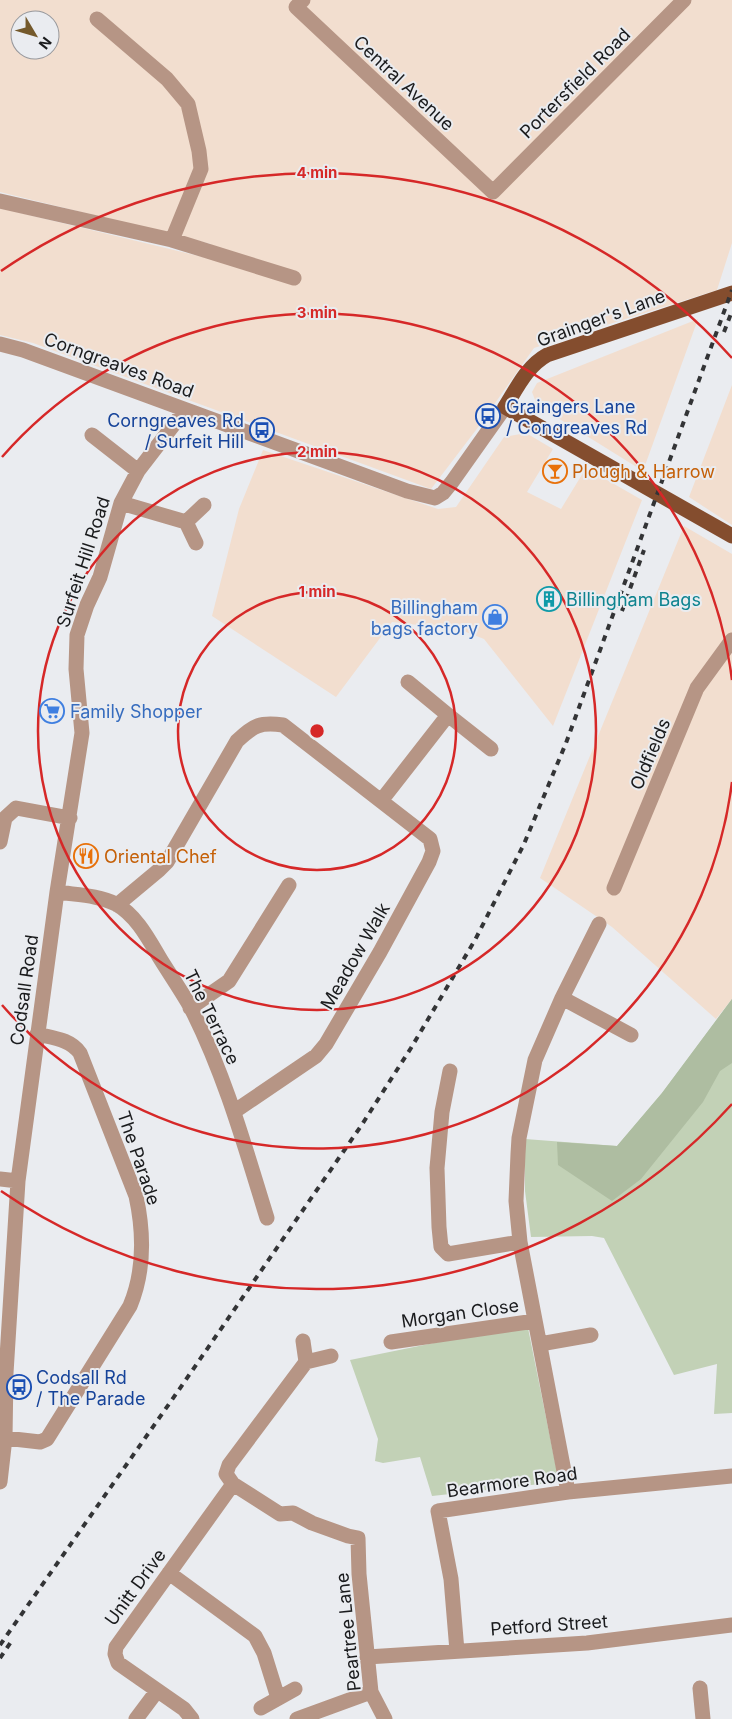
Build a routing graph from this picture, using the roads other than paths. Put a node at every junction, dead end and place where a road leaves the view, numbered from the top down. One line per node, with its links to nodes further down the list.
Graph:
1 (303, 0): 4 (street, Central Avenue)
2 (684, 0): 4 (street, Portersfield Road)
3 (97, 19): 6 (street)
4 (493, 192)
5 (0, 201): 6 (street)
6 (172, 240): 7 (street)
7 (294, 278)
8 (732, 293): 10 (main road, Grainger's Lane)
9 (0, 344): 11 (street, Corngreaves Road)
10 (505, 407): 11 (street, Corngreaves Road); 17 (main road)
11 (186, 410): 13 (street, Surfeit Hill Road)
12 (92, 435): 13 (street)
13 (138, 471): 14 (street, Surfeit Hill Road)
14 (121, 504): 16 (street); 24 (street, Surfeit Hill Road)
15 (204, 505): 16 (street)
16 (186, 522): 18 (street)
17 (732, 536)
18 (196, 542)
19 (732, 640): 27 (street, Oldfields)
20 (408, 682): 21 (street)
21 (448, 715): 22 (street); 23 (street)
22 (491, 749)
23 (381, 801): 29 (street, Meadow Walk); 36 (street, Meadow Walk)
24 (70, 818): 25 (street); 28 (street, Surfeit Hill Road)
25 (0, 842)
26 (289, 885): 32 (street)
27 (614, 888)
28 (57, 892): 29 (street, The Terrace); 33 (street, Codsall Road)
29 (117, 905): 32 (street, The Terrace)
30 (599, 924): 31 (street)
31 (562, 998): 34 (street); 40 (street)
32 (190, 1008): 36 (street, The Terrace)
33 (37, 1034): 38 (street, Codsall Road); 48 (street, The Parade)
34 (631, 1035)
35 (450, 1071): 40 (street)
36 (234, 1111): 39 (street, The Terrace)
37 (0, 1179): 38 (street)
38 (18, 1181): 48 (street, Codsall Road)
39 (267, 1218)
40 (520, 1242): 41 (street)
41 (535, 1321): 44 (street, Morgan Close); 45 (street)
42 (591, 1336): 45 (street)
43 (303, 1341): 47 (street)
44 (391, 1342)
45 (540, 1344): 52 (street)
46 (330, 1356): 47 (street)
47 (306, 1362): 51 (street)
48 (5, 1438): 50 (street, Codsall Road)
49 (732, 1476): 52 (street, Bearmore Road)
50 (0, 1482)
51 (233, 1484): 53 (street, Unitt Drive); 56 (street, Peartree Lane)
52 (568, 1492): 55 (street, Bearmore Road)
53 (169, 1573): 59 (street, Unitt Drive); 61 (street)
54 (732, 1625): 55 (street, Petford Street)
55 (457, 1651): 56 (street, Petford Street)
56 (367, 1657): 60 (street, Peartree Lane)
57 (700, 1688): 67 (street)
58 (295, 1689): 61 (street)
59 (157, 1691): 63 (street); 64 (street, Unitt Drive)
60 (371, 1692): 65 (street); 66 (street, Peartree Lane)
61 (278, 1698): 62 (street)
62 (261, 1708)
63 (136, 1719)
64 (192, 1719)
65 (297, 1719)
66 (385, 1719)
67 (703, 1719)

